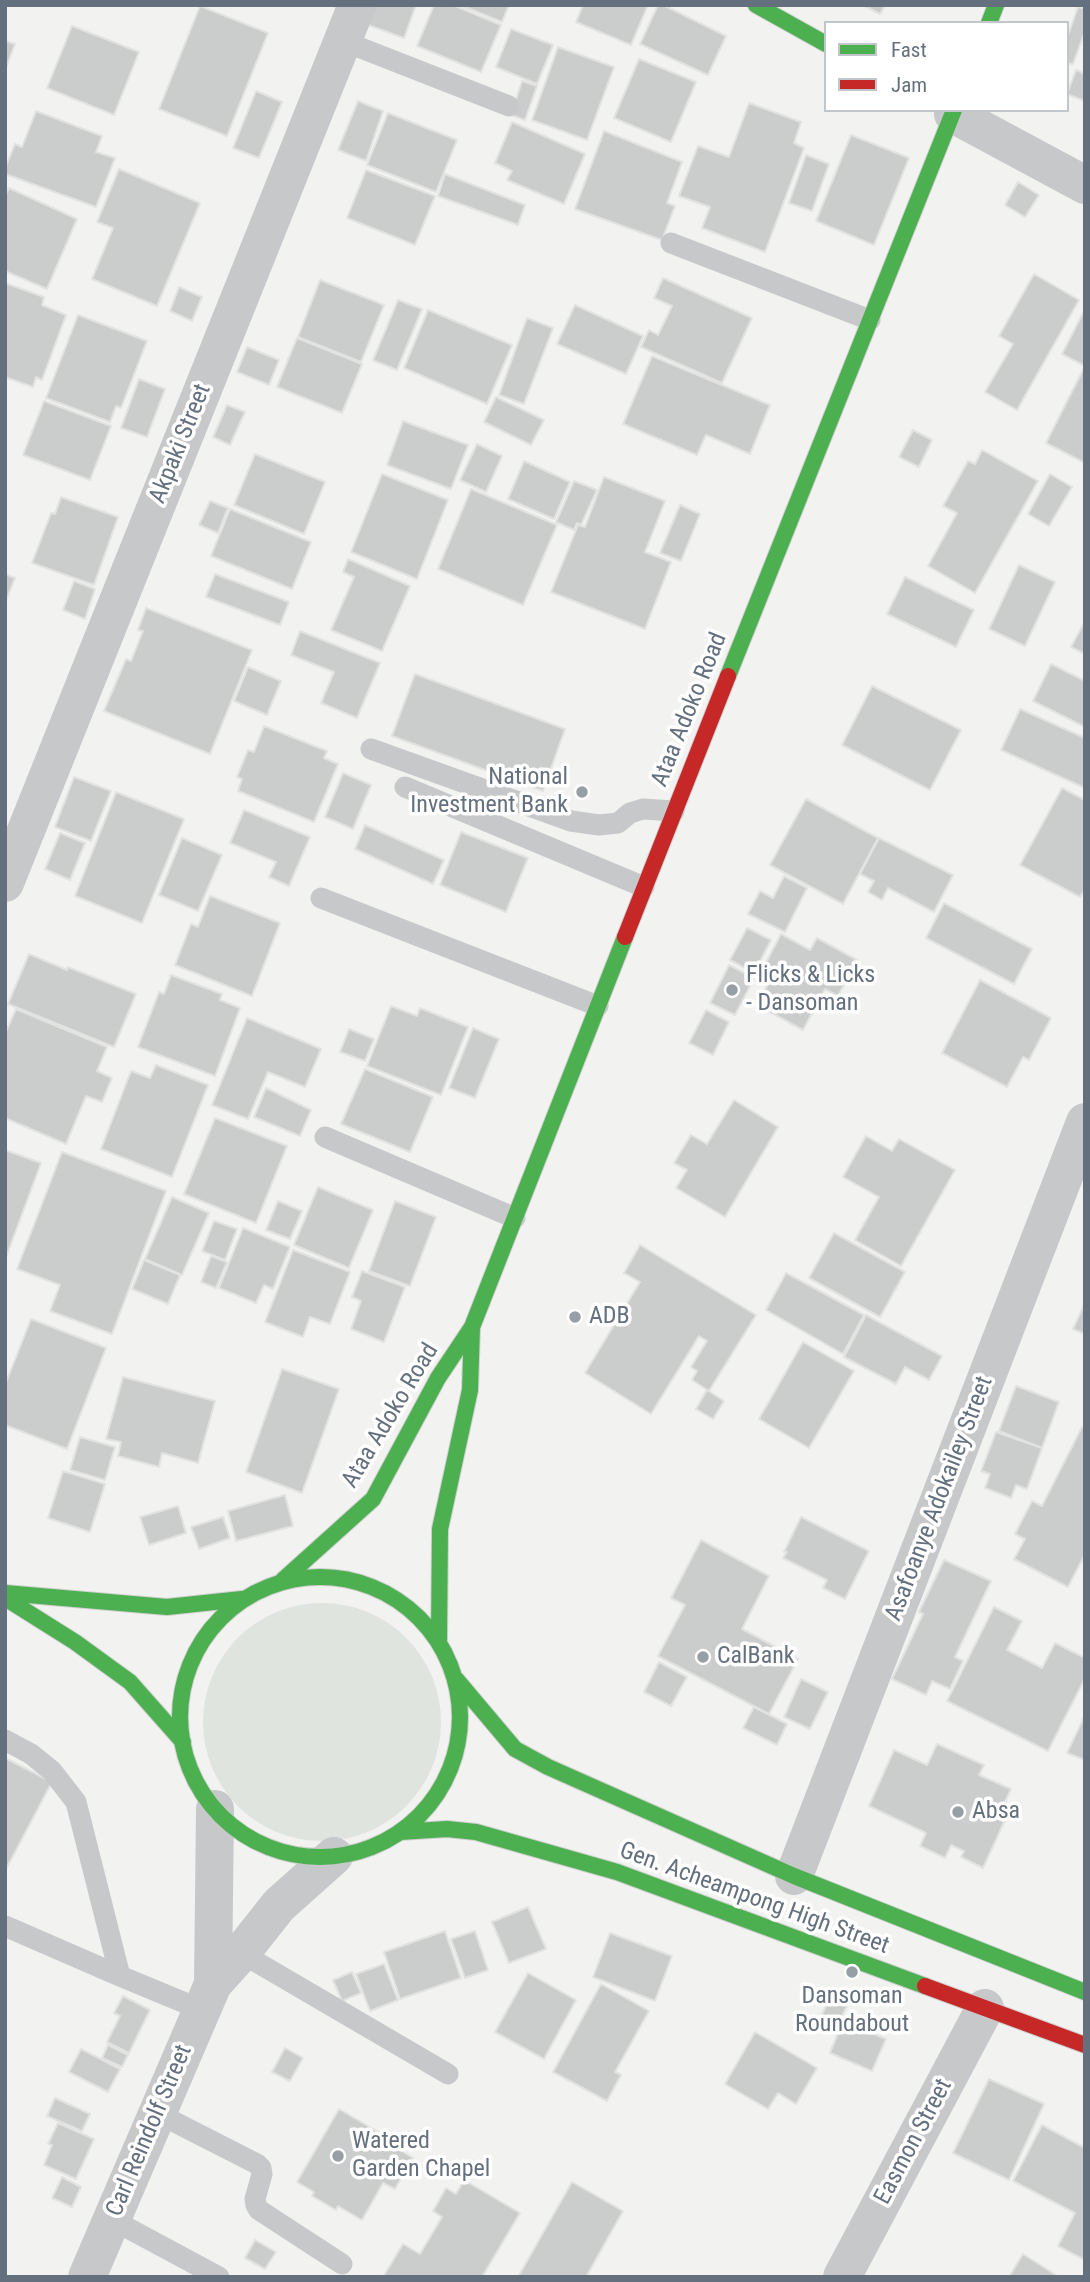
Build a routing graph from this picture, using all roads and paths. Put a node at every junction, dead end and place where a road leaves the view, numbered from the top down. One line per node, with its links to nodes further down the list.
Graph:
1 (358, 5): 3 (street, Akpaki Street)
2 (756, 5): 4 (main road)
3 (343, 41): 5 (lane); 13 (street, Akpaki Street)
4 (824, 43)
5 (509, 106)
6 (951, 112): 7 (street); 9 (main road, Ataa Adoko Road)
7 (1085, 185)
8 (671, 243): 9 (lane)
9 (870, 320): 12 (main road, Ataa Adoko Road)
10 (371, 749): 12 (lane)
11 (405, 787): 14 (lane)
12 (674, 811): 14 (main road, Ataa Adoko Road)
13 (5, 883)
14 (644, 887): 16 (main road, Ataa Adoko Road)
15 (321, 898): 16 (lane)
16 (598, 1006): 20 (main road, Ataa Adoko Road)
17 (1085, 1122): 19 (street, Asafoanye Adokailey Street)
18 (325, 1137): 20 (lane)
19 (1077, 1165): 32 (street, Asafoanye Adokailey Street)
20 (515, 1218): 21 (main road, Ataa Adoko Road)
21 (472, 1327): 22 (main road, Ataa Adoko Road); 25 (main road, Ataa Adoko Road)
22 (283, 1580): 24 (main road); 25 (main road)
23 (5, 1595): 24 (main road); 28 (main road)
24 (242, 1600): 28 (main road)
25 (439, 1640): 26 (main road)
26 (456, 1679): 30 (main road); 32 (main road, Gen. Acheampong High Street)
27 (5, 1740): 35 (lane)
28 (183, 1742): 29 (main road)
29 (215, 1809): 31 (main road); 37 (street, Carl Reindolf Street)
30 (400, 1832): 31 (main road); 38 (main road, Gen. Acheampong High Street)
31 (334, 1856): 34 (street, Carl Reindolf Street)
32 (794, 1877): 36 (main road, Gen. Acheampong High Street)
33 (5, 1926): 35 (lane)
34 (241, 1953): 37 (street, Carl Reindolf Street); 40 (lane)
35 (120, 1976): 37 (lane)
36 (1085, 1992)
37 (207, 1997): 41 (street, Carl Reindolf Street)
38 (985, 2008): 39 (main road, Gen. Acheampong High Street); 46 (street, Easmon Street)
39 (1085, 2045)
40 (448, 2074)
41 (157, 2113): 42 (street, Carl Reindolf Street); 43 (lane)
42 (111, 2219): 44 (street, Carl Reindolf Street); 45 (lane)
43 (342, 2264)
44 (87, 2277)
45 (219, 2277)
46 (842, 2277)

